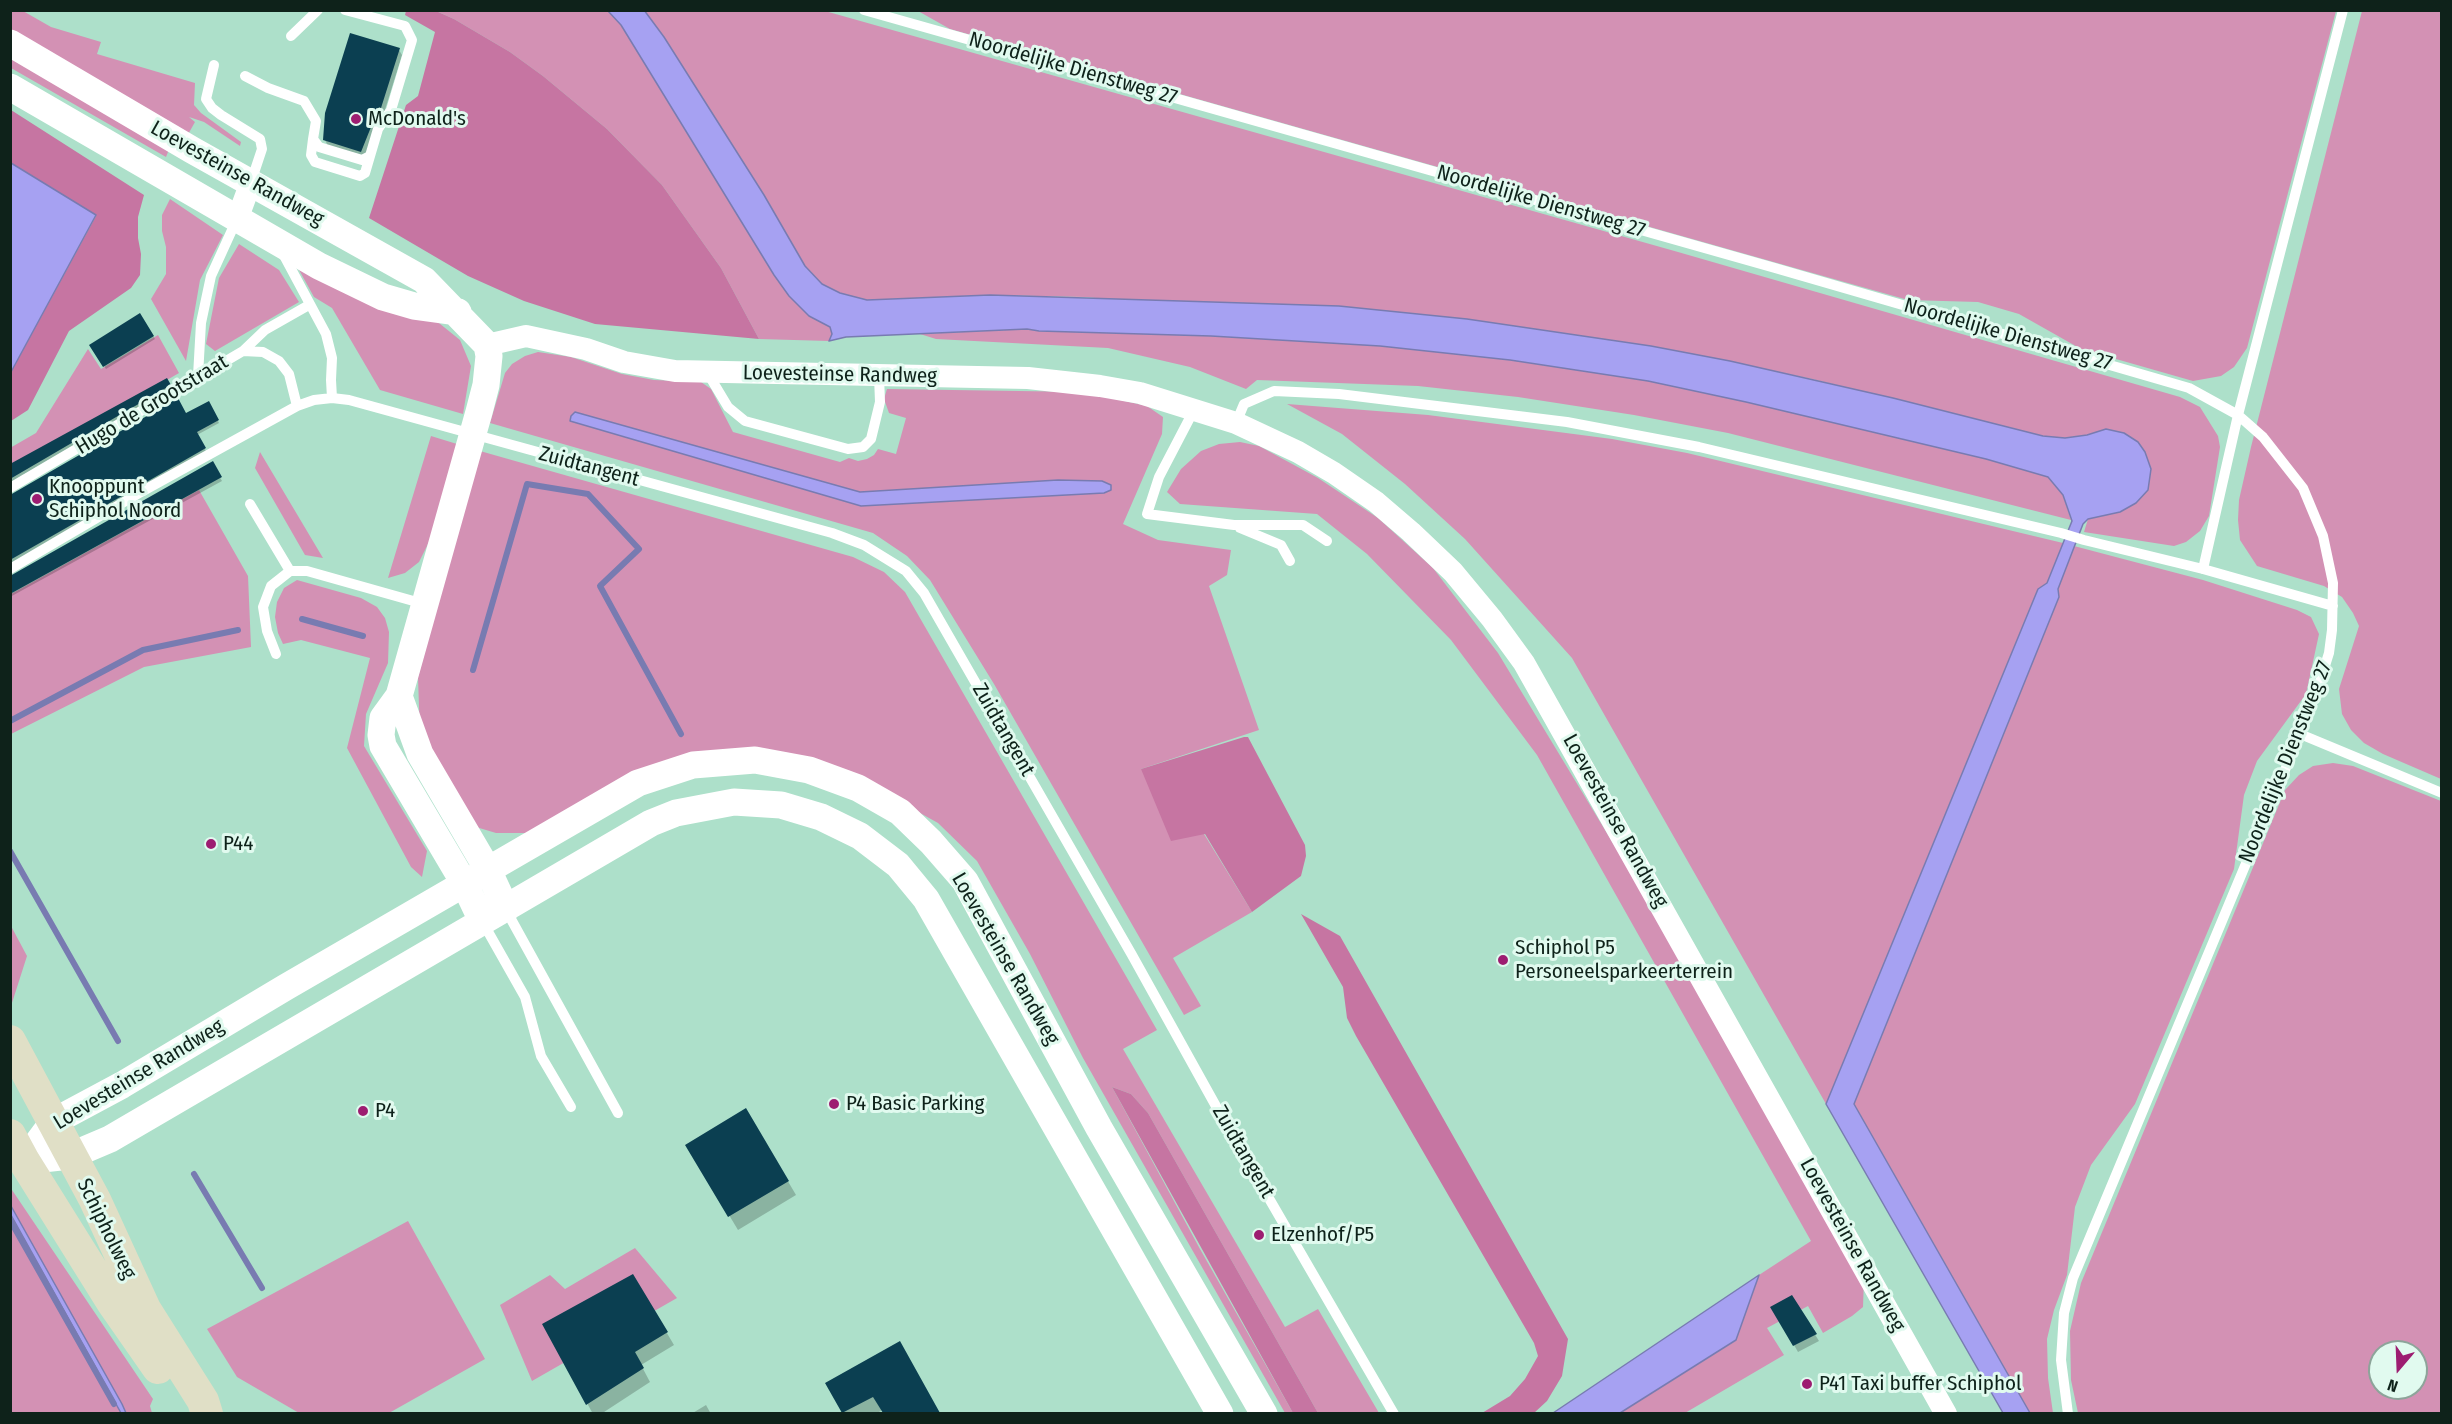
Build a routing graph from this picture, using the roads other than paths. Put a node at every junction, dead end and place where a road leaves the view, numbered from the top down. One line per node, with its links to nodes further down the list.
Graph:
1 (318, 10): 5 (lane)
2 (345, 10): 11 (lane)
3 (864, 10): 25 (lane, Noordelijke Dienstweg 27)
4 (2343, 10): 25 (lane)
5 (291, 36)
6 (10, 44): 12 (street, Loevesteinse Randweg)
7 (214, 65): 12 (lane)
8 (245, 76): 10 (lane)
9 (10, 87): 13 (street, Loevesteinse Randweg)
10 (314, 139): 11 (lane); 11 (lane)
11 (370, 156)
12 (251, 182): 13 (street); 16 (street, Loevesteinse Randweg)
13 (238, 217): 14 (street, Loevesteinse Randweg); 21 (lane)
14 (276, 239): 15 (lane); 16 (street, Loevesteinse Randweg)
15 (309, 305): 18 (lane); 22 (lane)
16 (458, 312): 17 (street, Loevesteinse Randweg)
17 (487, 345): 19 (street, Loevesteinse Randweg); 27 (street)
18 (243, 351): 21 (lane, Hugo de Grootstraat); 23 (lane, Hugo de Grootstraat)
19 (706, 372): 20 (street, Loevesteinse Randweg); 20 (lane)
20 (879, 375): 24 (street, Loevesteinse Randweg)
21 (198, 376): 28 (lane, Hugo de Grootstraat)
22 (332, 398): 23 (lane, Zuidtangent); 27 (lane, Zuidtangent)
23 (297, 406): 33 (lane)
24 (1195, 408): 26 (street, Loevesteinse Randweg); 30 (lane)
25 (2238, 416): 34 (lane); 37 (lane, Noordelijke Dienstweg 27)
26 (1236, 423): 34 (lane); 57 (street, Loevesteinse Randweg)
27 (472, 435): 36 (street); 56 (lane, Zuidtangent)
28 (10, 488)
29 (250, 504): 35 (lane)
30 (1234, 525): 31 (lane); 32 (lane)
31 (1327, 541)
32 (1290, 561)
33 (10, 569)
34 (2203, 569): 37 (lane)
35 (290, 571): 36 (lane); 38 (lane)
36 (424, 604): 39 (street)
37 (2333, 606): 40 (lane, Noordelijke Dienstweg 27)
38 (276, 654)
39 (399, 696): 42 (street); 43 (street)
40 (2300, 735): 41 (lane); 58 (lane, Noordelijke Dienstweg 27)
41 (2442, 793)
42 (488, 870): 43 (street, Loevesteinse Randweg); 44 (street); 55 (street, Loevesteinse Randweg)
43 (464, 883): 45 (street); 49 (street, Loevesteinse Randweg)
44 (506, 909): 45 (street, Loevesteinse Randweg); 48 (lane); 54 (street, Loevesteinse Randweg)
45 (482, 921): 47 (lane); 51 (street, Loevesteinse Randweg)
46 (10, 1041): 49 (main road, Schipholweg)
47 (571, 1107)
48 (618, 1113)
49 (53, 1122): 50 (street, Loevesteinse Randweg); 51 (main road, Schipholweg)
50 (17, 1148): 51 (street, Loevesteinse Randweg); 52 (main road, Schipholweg)
51 (70, 1156): 53 (main road, Schipholweg)
52 (190, 1413)
53 (207, 1413)
54 (1220, 1413)
55 (1264, 1413)
56 (1394, 1413)
57 (1946, 1413)
58 (2068, 1413)

